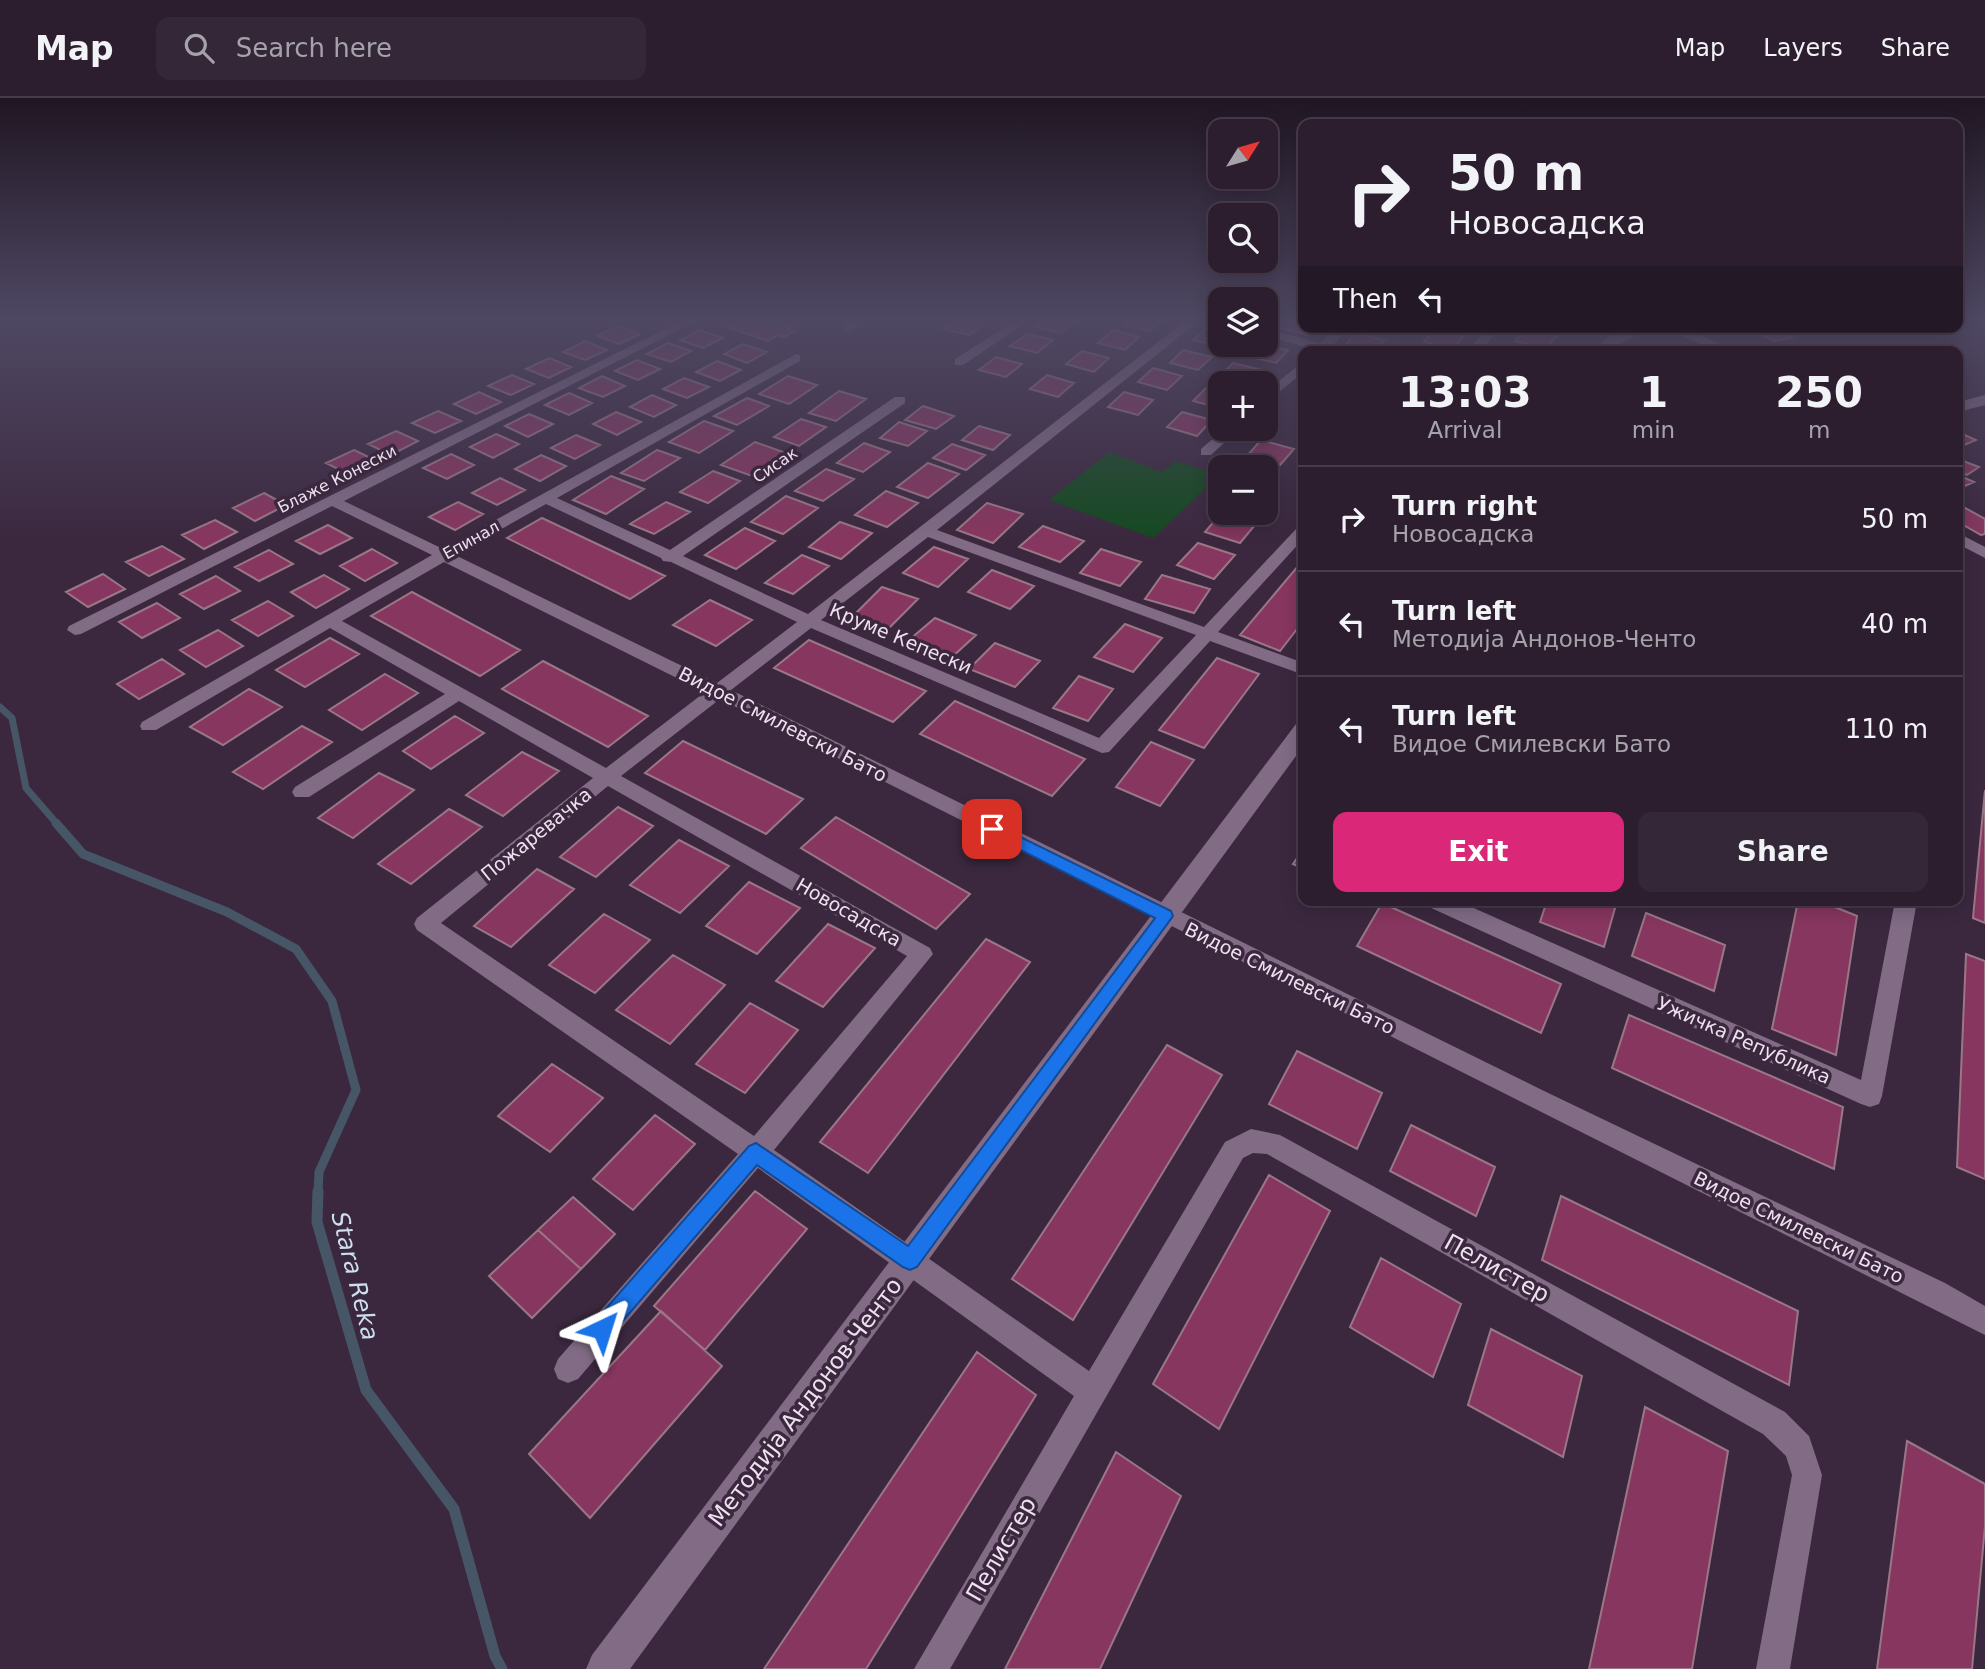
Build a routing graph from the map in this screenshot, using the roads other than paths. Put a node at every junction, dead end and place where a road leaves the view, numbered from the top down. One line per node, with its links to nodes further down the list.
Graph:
1 (545, 394): 10 (street, Блаже Конески)
2 (731, 394): 9 (street, Епинал)
3 (1098, 394): 11 (street, Пожаревачка)
4 (900, 400): 16 (street, Сисак)
5 (1985, 400): 6 (street)
6 (1963, 406)
7 (1218, 441): 8 (street)
8 (1206, 452)
9 (546, 498): 15 (street, Епинал); 16 (street, Круме Кепески)
10 (333, 501): 15 (street, Видое Смилевски Бато); 19 (street, Блаже Конески)
11 (926, 531): 17 (street, Пожаревачка); 20 (street)
12 (1298, 534): 20 (street, Круме Кепески)
13 (1963, 541): 14 (street)
14 (1985, 553)
15 (444, 555): 18 (street, Епинал); 22 (street, Видое Смилевски Бато)
16 (670, 558): 17 (street, Круме Кепески)
17 (809, 621): 20 (street, Круме Кепески); 22 (street, Пожаревачка)
18 (331, 622): 23 (street, Новосадска); 24 (street, Епинал)
19 (75, 631)
20 (1207, 633): 21 (street)
21 (1298, 666)
22 (719, 691): 26 (street, Пожаревачка); 30 (street, Видое Смилевски Бато)
23 (458, 693): 26 (street, Новосадска); 27 (street)
24 (149, 726)
25 (1298, 737): 30 (street, Методија Андонов-Ченто)
26 (608, 776): 31 (street, Новосадска); 31 (street, Пожаревачка)
27 (302, 792)
28 (1448, 906): 29 (street, Ужичка Република)
29 (1905, 906)
30 (1165, 916): 32 (street, Методија Андонов-Ченто); 33 (street, Видое Смилевски Бато)
31 (756, 1152): 32 (street); 34 (street)
32 (910, 1260): 35 (street); 36 (street, Методија Андонов-Ченто)
33 (1985, 1321)
34 (568, 1368)
35 (1093, 1392): 37 (street, Пелистер); 38 (street, Пелистер)
36 (606, 1669)
37 (931, 1669)
38 (1773, 1669)

